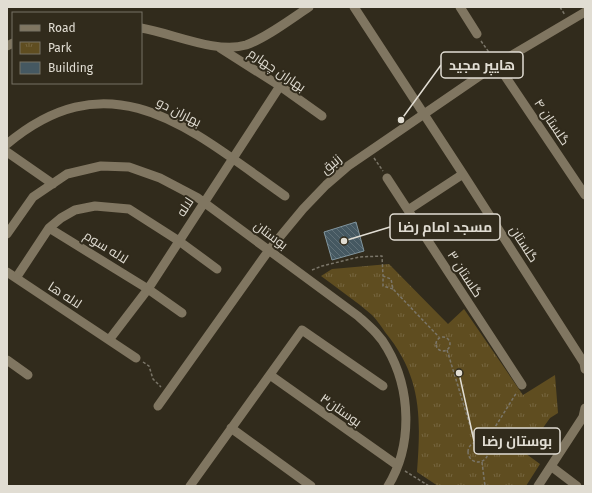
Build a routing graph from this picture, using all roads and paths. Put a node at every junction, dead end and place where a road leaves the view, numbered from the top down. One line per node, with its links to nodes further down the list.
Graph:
1 (309, 7): 7 (street)
2 (354, 7): 10 (street, گلستان)
3 (460, 7): 6 (street)
4 (585, 12): 8 (street, زنبق)
5 (142, 28): 7 (street)
6 (477, 34): 8 (path)
7 (218, 46): 9 (street, بهاران چهارم)
8 (497, 64): 10 (street, زنبق); 19 (street, گلستان ۴)
9 (280, 86): 11 (street, بهاران چهارم); 15 (street, لاله)
10 (424, 115): 13 (street, زنبق); 16 (street, گلستان)
11 (322, 116)
12 (7, 144): 15 (street, بهاران دو)
13 (370, 151): 17 (path); 26 (street, زنبق)
14 (7, 152): 18 (street)
15 (232, 159): 20 (street, بهاران دو); 21 (street, لاله)
16 (463, 174): 22 (street); 40 (street, گلستان)
17 (387, 178): 22 (street, گلستان ۳)
18 (53, 184): 21 (street, بوستان); 24 (street, بوستان)
19 (585, 195)
20 (285, 196)
21 (204, 202): 25 (street, لاله); 26 (street, بوستان)
22 (408, 210): 43 (street, گلستان ۳)
23 (49, 228): 25 (street); 31 (street); 32 (street, لاله سوم)
24 (7, 234)
25 (179, 241): 27 (street); 32 (street, لاله)
26 (269, 250): 29 (street, بوستان); 45 (street, زنبق)
27 (217, 269)
28 (7, 272): 31 (street, لاله ها)
29 (302, 274): 30 (path); 52 (street, بوستان)
30 (383, 276): 33 (path); 33 (path)
31 (16, 278): 36 (street, لاله ها)
32 (148, 289): 34 (street, لاله سوم); 36 (street, لاله)
33 (393, 289): 35 (path)
34 (182, 313)
35 (440, 337): 37 (path); 37 (path)
36 (109, 340): 38 (street, لاله ها)
37 (447, 350): 49 (path)
38 (136, 358): 45 (path)
39 (7, 360): 41 (street)
40 (585, 365)
41 (28, 375)
42 (270, 375): 44 (street); 48 (street); 52 (street, بوستان۳)
43 (522, 385): 50 (path)
44 (383, 386)
45 (167, 393): 46 (street, زنبق)
46 (158, 406)
47 (585, 408): 53 (street)
48 (231, 428): 54 (street); 55 (street)
49 (475, 442): 50 (path); 51 (path)
50 (485, 443): 51 (path)
51 (482, 462): 58 (path)
52 (397, 465): 56 (street, بوستان); 57 (path)
53 (552, 467): 59 (street); 60 (street)
54 (190, 486)
55 (311, 486)
56 (388, 486)
57 (429, 486)
58 (485, 486)
59 (538, 486)
60 (577, 486)

